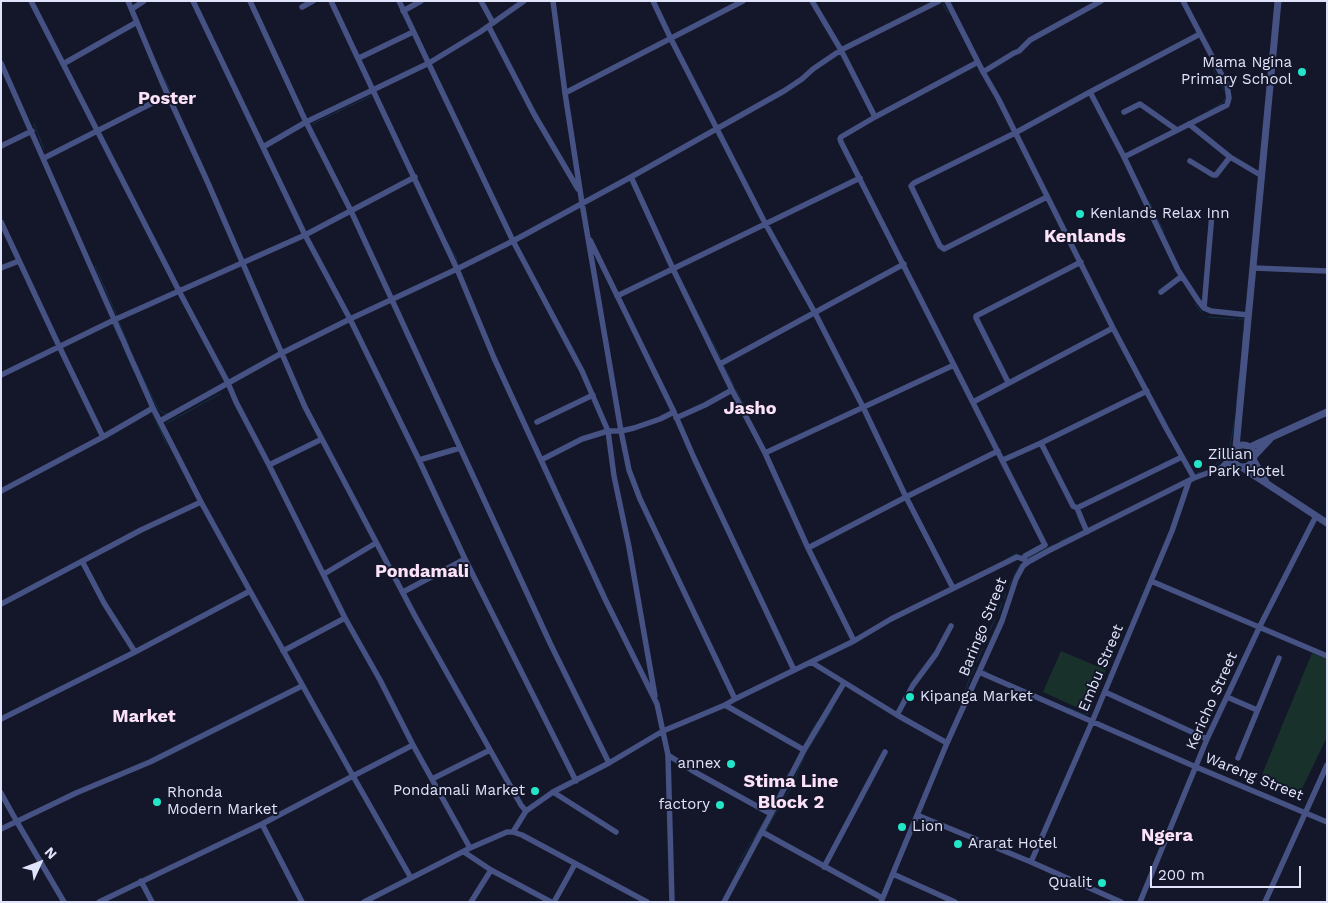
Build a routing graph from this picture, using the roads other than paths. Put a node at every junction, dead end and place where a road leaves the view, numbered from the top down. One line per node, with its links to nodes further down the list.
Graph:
1 (31, 1): 34 (street)
2 (128, 1): 22 (street)
3 (144, 1): 22 (street)
4 (193, 1): 50 (street)
5 (250, 1): 42 (street)
6 (313, 1): 21 (street)
7 (331, 1): 30 (street)
8 (398, 1): 23 (street)
9 (421, 1): 23 (street)
10 (482, 1): 25 (street)
11 (524, 1): 25 (street)
12 (552, 1): 38 (street)
13 (653, 1): 28 (street)
14 (743, 1): 28 (street)
15 (812, 1): 29 (street)
16 (939, 1): 29 (street)
17 (948, 1): 32 (street)
18 (1101, 1): 35 (street)
19 (1183, 1): 27 (street)
20 (1278, 1): 55 (street)
21 (302, 7)
22 (132, 8): 24 (street)
23 (403, 11): 26 (street)
24 (137, 22): 34 (street); 39 (street)
25 (491, 25): 33 (street); 59 (street)
26 (414, 32): 30 (street); 33 (street)
27 (1200, 34): 37 (street); 43 (street)
28 (671, 39): 38 (street); 44 (street)
29 (841, 50): 41 (street); 44 (street)
30 (359, 58): 36 (street)
31 (1, 62): 46 (street)
32 (978, 62): 35 (street); 41 (street)
33 (429, 63): 36 (street); 68 (street)
34 (63, 64): 47 (street)
35 (983, 72): 48 (street)
36 (373, 90): 42 (street); 56 (street)
37 (1090, 92): 48 (street); 51 (street)
38 (565, 93): 59 (street)
39 (168, 95): 47 (street); 71 (street)
40 (1124, 112): 45 (street)
41 (875, 117): 58 (street)
42 (306, 122): 50 (street); 62 (street)
43 (1189, 124): 45 (street); 52 (street)
44 (718, 130): 57 (street); 65 (street)
45 (1177, 130): 51 (street)
46 (32, 131): 49 (street); 53 (street)
47 (98, 131): 53 (street); 79 (street)
48 (1015, 133): 60 (street); 60 (street)
49 (1, 146)
50 (263, 146): 67 (street)
51 (1124, 157): 78 (street)
52 (1230, 157): 54 (street); 55 (street)
53 (44, 158): 87 (street)
54 (1190, 161)
55 (1262, 176): 74 (street)
56 (415, 177): 62 (street); 75 (street)
57 (631, 177): 61 (street); 76 (street)
58 (860, 178): 65 (street); 72 (street)
59 (580, 193): 61 (street)
60 (1047, 197): 70 (street)
61 (582, 203): 66 (street); 68 (street)
62 (351, 211): 67 (street); 82 (street)
63 (1212, 213): 83 (street)
64 (1, 222): 69 (street)
65 (766, 223): 76 (street); 84 (street)
66 (587, 233): 81 (street); 108 (street)
67 (306, 235): 71 (street); 86 (street)
68 (513, 241): 75 (street); 98 (street)
69 (19, 261): 73 (street); 89 (street)
70 (1080, 262): 88 (street); 94 (street)
71 (242, 263): 79 (street); 90 (street)
72 (904, 264): 84 (street); 92 (street)
73 (1, 268)
74 (1254, 268): 77 (street); 85 (street)
75 (457, 269): 82 (street); 122 (street)
76 (673, 269): 81 (street); 91 (street)
77 (1327, 271)
78 (1182, 276): 80 (street); 83 (street)
79 (180, 291): 87 (street); 95 (street)
80 (1161, 292)
81 (617, 296): 103 (street)
82 (392, 299): 86 (street); 115 (street)
83 (1204, 308): 85 (street)
84 (815, 312): 91 (street); 100 (street)
85 (1248, 315): 106 (street)
86 (350, 319): 90 (street); 121 (street)
87 (114, 320): 89 (street); 101 (street)
88 (1113, 328): 94 (street); 97 (street)
89 (59, 346): 93 (street); 109 (street)
90 (282, 353): 95 (street); 111 (street)
91 (720, 364): 96 (street)
92 (954, 365): 99 (street); 100 (street)
93 (1, 375)
94 (1008, 382): 99 (street)
95 (228, 383): 104 (street); 124 (street)
96 (732, 390): 103 (street); 117 (street)
97 (1147, 391): 112 (street); 118 (street)
98 (593, 394): 105 (street); 107 (street)
99 (973, 402): 116 (street)
100 (863, 407): 117 (street); 130 (street)
101 (153, 408): 104 (street); 109 (street)
102 (1327, 412): 110 (street)
103 (675, 415): 108 (street); 156 (street)
104 (160, 421): 131 (street)
105 (538, 422)
106 (1238, 428): 113 (street); 114 (street)
107 (608, 431): 108 (street); 122 (street); 163 (street)
108 (621, 431): 162 (street)
109 (103, 436): 129 (street)
110 (1272, 437): 113 (street); 120 (street)
111 (322, 439): 124 (street); 136 (street)
112 (1041, 443): 123 (street); 132 (street)
113 (1247, 446): 114 (street); 120 (street)
114 (1236, 447): 119 (street)
115 (460, 448): 121 (street); 178 (street)
116 (998, 451): 123 (street); 130 (street)
117 (765, 453): 137 (street)
118 (1182, 456): 127 (street); 132 (street)
119 (1232, 457): 125 (street); 126 (street)
120 (1254, 458): 125 (street); 128 (street)
121 (419, 460): 138 (street)
122 (541, 460): 163 (street)
123 (1003, 460): 139 (street)
124 (269, 465): 141 (street)
125 (1239, 466): 126 (street); 128 (street)
126 (1221, 468): 127 (street)
127 (1191, 480): 135 (street); 142 (street, Embu Street)
128 (1267, 485): 133 (street)
129 (1, 490)
130 (906, 496): 137 (street); 143 (street)
131 (201, 502): 140 (street); 144 (street)
132 (1077, 508): 135 (street)
133 (1316, 516): 134 (street); 149 (street, Kericho Street)
134 (1327, 523)
135 (1087, 532): 139 (street)
136 (376, 543): 141 (street); 145 (street)
137 (808, 548): 150 (street)
138 (464, 559): 145 (street); 183 (street)
139 (1026, 560): 143 (street); 157 (street, Baringo Street)
140 (82, 561): 146 (street); 152 (street)
141 (324, 574): 147 (street)
142 (1151, 581): 149 (street); 160 (street, Embu Street)
143 (953, 588): 150 (street)
144 (250, 592): 151 (street); 152 (street)
145 (404, 592): 173 (street)
146 (1, 604)
147 (345, 618): 151 (street); 172 (street)
148 (951, 626): 166 (street)
149 (1260, 626): 153 (street); 161 (street, Kericho Street)
150 (854, 641): 155 (street)
151 (283, 651): 159 (street)
152 (136, 652): 167 (street)
153 (1327, 656)
154 (1279, 658): 165 (street)
155 (811, 662): 156 (street); 158 (street)
156 (794, 670): 162 (street)
157 (979, 672): 168 (street, Wareng Street); 171 (street, Baringo Street)
158 (844, 683): 166 (street); 174 (street)
159 (302, 686): 181 (street); 190 (street)
160 (1105, 692): 168 (street, Embu Street); 170 (street)
161 (1227, 697): 165 (street); 170 (street, Kericho Street)
162 (735, 699): 164 (street)
163 (657, 704): 169 (street)
164 (725, 705): 169 (street); 174 (street)
165 (1257, 710): 177 (street)
166 (897, 715): 171 (street)
167 (1, 719)
168 (1092, 722): 180 (street, Wareng Street); 199 (street, Embu Street)
169 (663, 732): 176 (street); 178 (street)
170 (1207, 739): 180 (street, Kericho Street)
171 (947, 743): 189 (street, Baringo Street)
172 (413, 745): 181 (street); 182 (street)
173 (490, 750): 182 (street); 186 (street)
174 (804, 750): 188 (street)
175 (885, 752): 201 (street)
176 (668, 755): 188 (street); 216 (street)
177 (1238, 758)
178 (609, 763): 183 (street)
179 (1327, 765): 187 (street)
180 (1196, 767): 187 (street, Wareng Street); 220 (street, Kericho Street)
181 (353, 776): 192 (street); 204 (street)
182 (432, 779): 197 (street)
183 (576, 781): 184 (street)
184 (553, 792): 186 (street); 195 (street)
185 (1, 793): 190 (street)
186 (526, 811): 194 (street)
187 (1306, 812): 191 (street, Wareng Street); 221 (street)
188 (771, 814): 196 (street)
189 (917, 815): 199 (street); 203 (street, Baringo Street)
190 (17, 822): 193 (street); 208 (street)
191 (1327, 822)
192 (262, 824): 205 (street); 211 (street)
193 (1, 829)
194 (513, 832): 197 (street); 200 (street)
195 (616, 832)
196 (762, 832): 201 (street); 217 (street)
197 (470, 848): 198 (street)
198 (464, 852): 202 (street); 204 (street)
199 (1031, 862): 219 (street)
200 (575, 864): 206 (street); 214 (street)
201 (824, 867): 207 (street)
202 (491, 870): 213 (street); 214 (street)
203 (893, 874): 207 (street, Baringo Street); 218 (street)
204 (411, 878): 212 (street)
205 (141, 881): 209 (street); 210 (street)
206 (636, 899): 215 (street)
207 (882, 900)
208 (64, 902)
209 (100, 902)
210 (152, 902)
211 (302, 902)
212 (364, 902)
213 (471, 902)
214 (553, 902)
215 (647, 902)
216 (672, 902)
217 (724, 902)
218 (956, 902)
219 (1121, 902)
220 (1140, 902)
221 (1265, 902)

